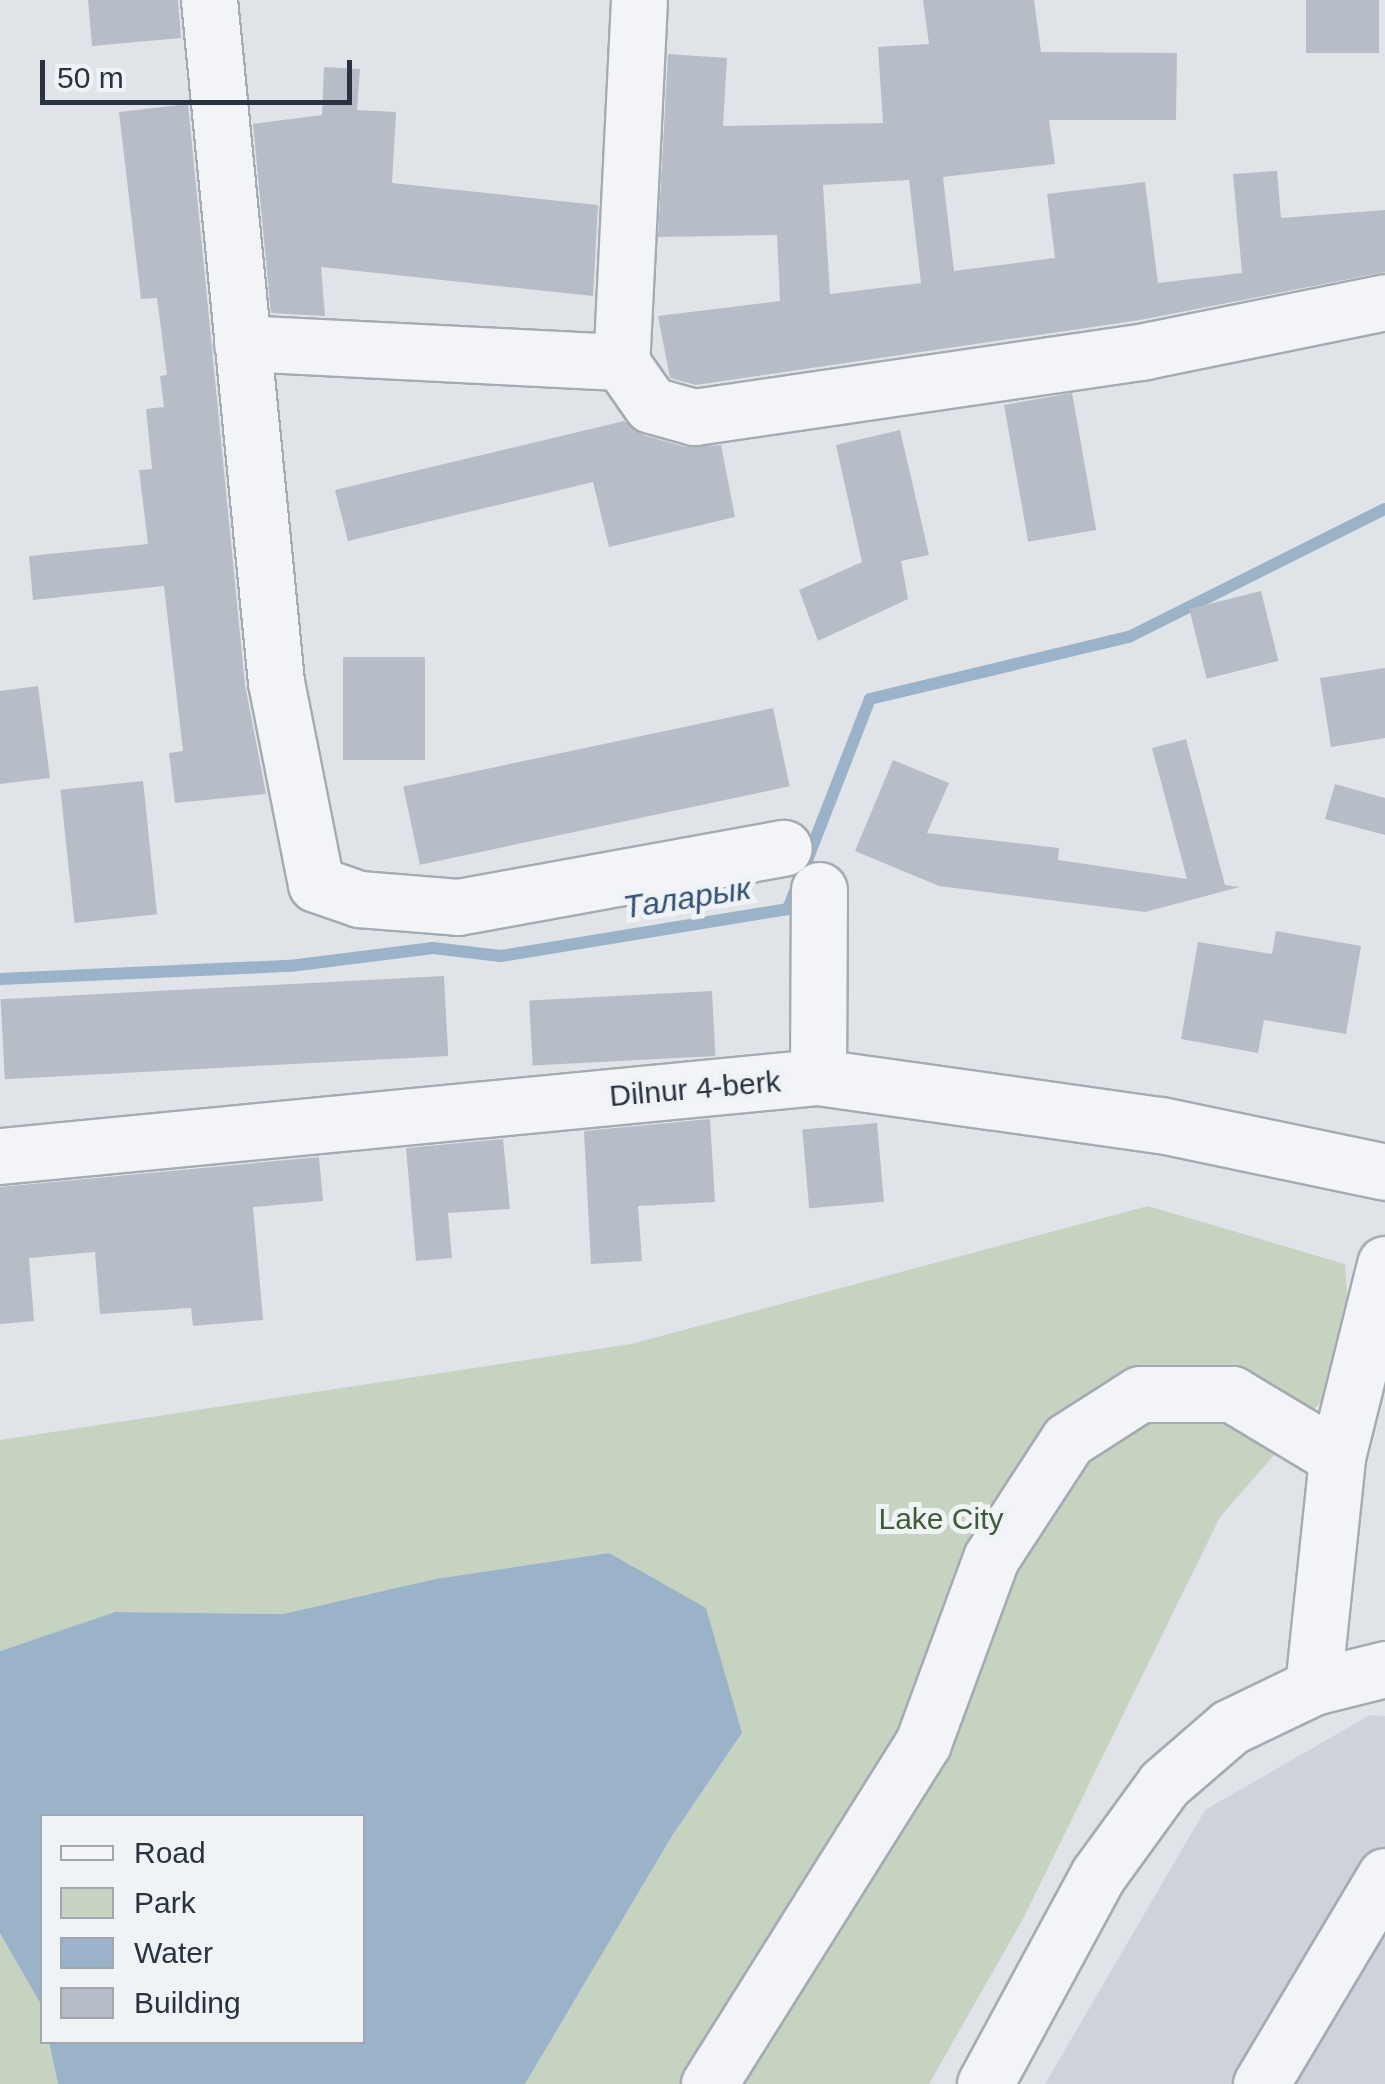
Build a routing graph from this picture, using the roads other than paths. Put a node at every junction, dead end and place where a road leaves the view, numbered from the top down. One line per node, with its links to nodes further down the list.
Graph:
1 (208, 0): 4 (street)
2 (639, 0): 5 (street)
3 (1385, 302): 5 (street)
4 (242, 343): 5 (street); 6 (street)
5 (620, 362)
6 (784, 848)
7 (819, 890): 8 (street)
8 (818, 1077): 9 (street, Dilnur 4-berk); 10 (street, Dilnur 4-berk)
9 (0, 1156)
10 (1385, 1172)
11 (1385, 1264): 12 (street)
12 (1337, 1456): 14 (street); 16 (street)
13 (1385, 1669): 14 (street)
14 (1312, 1686): 17 (street)
15 (1385, 1876): 18 (street)
16 (709, 2084)
17 (984, 2084)
18 (1261, 2084)

